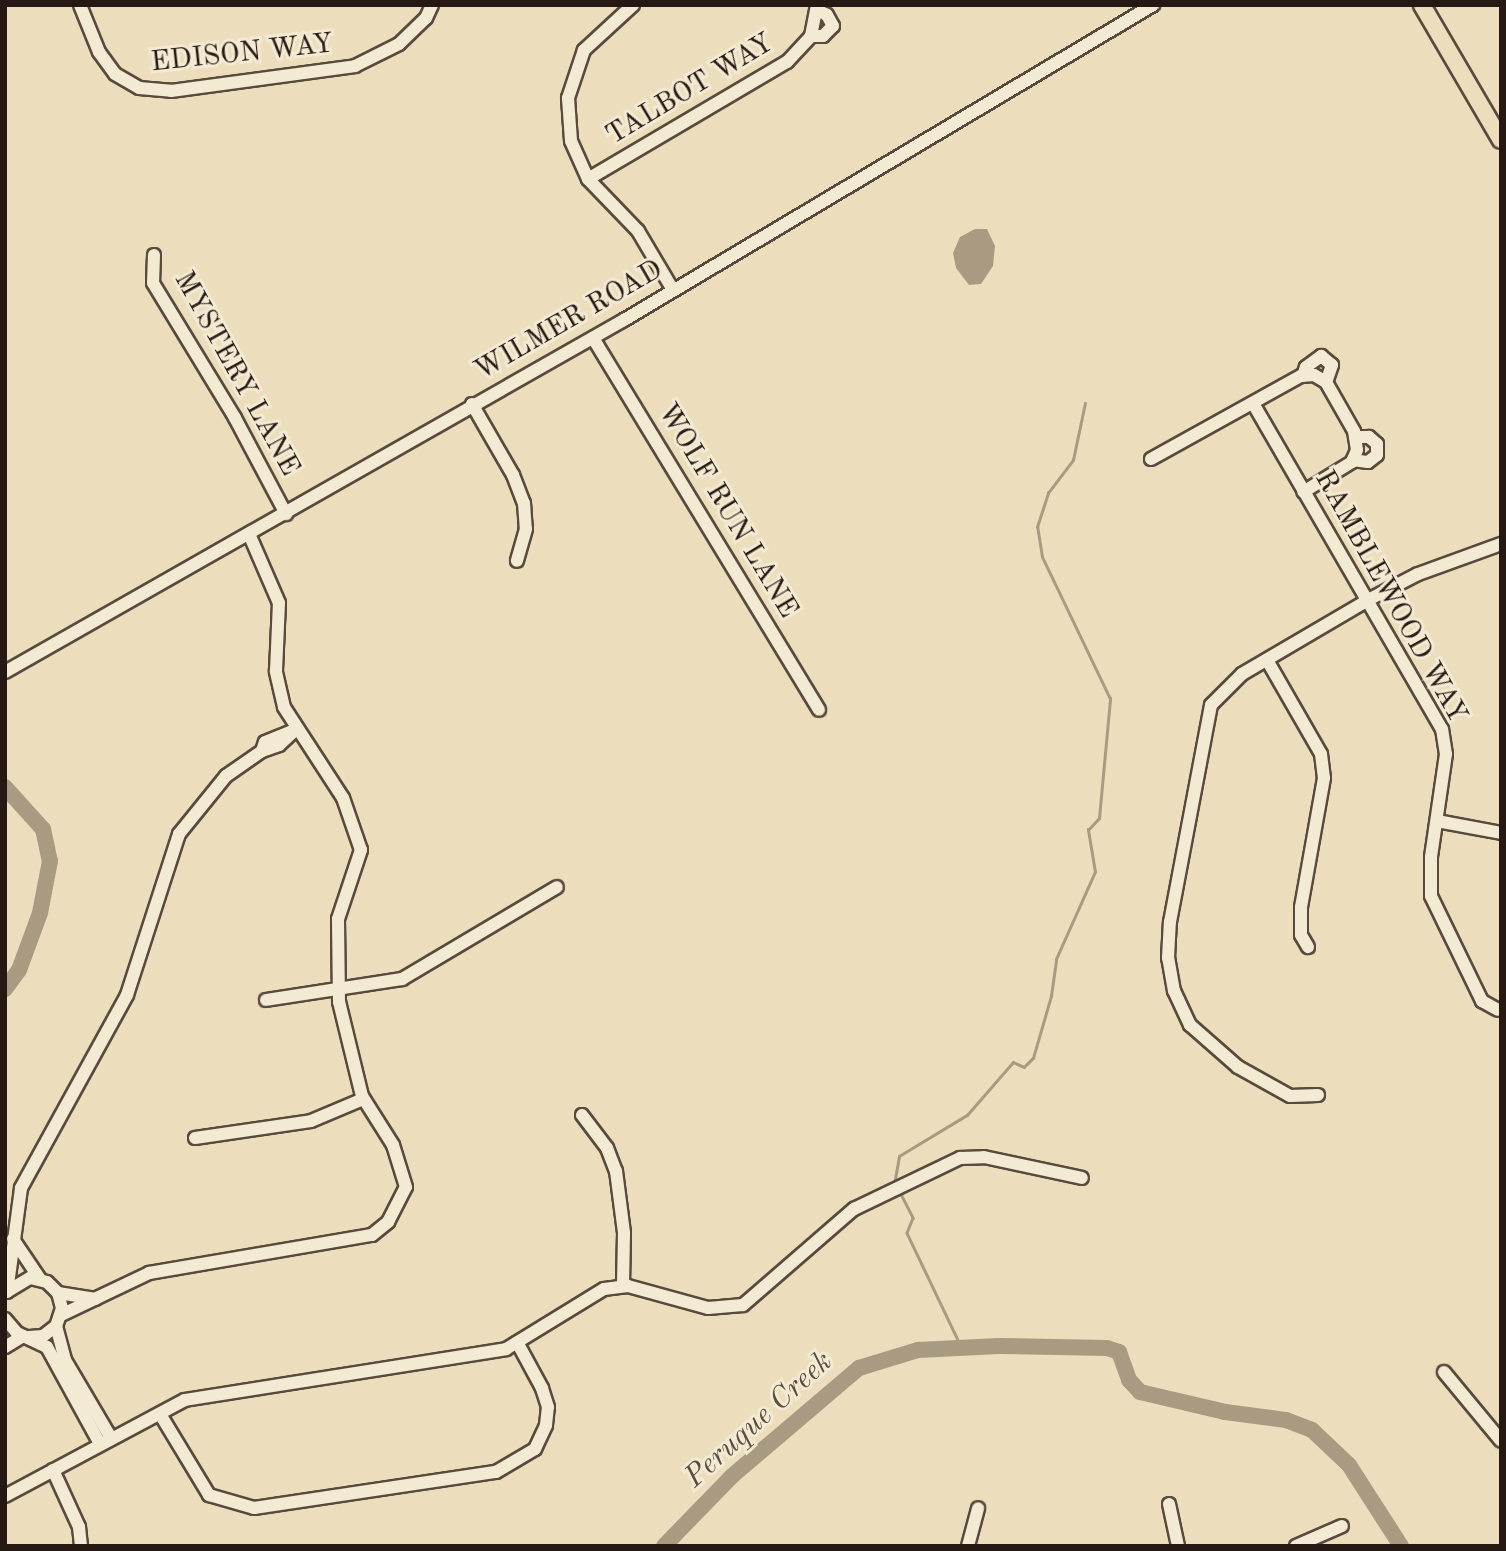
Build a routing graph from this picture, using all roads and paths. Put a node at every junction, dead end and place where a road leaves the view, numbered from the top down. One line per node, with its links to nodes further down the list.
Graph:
1 (80, 5): 2 (street, EDISON WAY)
2 (432, 5)
3 (632, 5): 8 (street)
4 (1153, 5): 10 (street, WILMER ROAD)
5 (1422, 5): 7 (main road)
6 (818, 8): 8 (street, TALBOT WAY)
7 (1501, 140)
8 (588, 179): 10 (street)
9 (154, 255): 20 (street, MYSTERY LANE)
10 (673, 290): 11 (street, WILMER ROAD)
11 (593, 338): 14 (street, WILMER ROAD); 27 (street, WOLF RUN LANE)
12 (1303, 376): 13 (street); 13 (street); 15 (street)
13 (1326, 383): 16 (street)
14 (471, 404): 20 (street, WILMER ROAD); 23 (street)
15 (1254, 405): 17 (street); 19 (street, RAMBLEWOOD WAY)
16 (1355, 437): 18 (street); 18 (street)
17 (1151, 459)
18 (1353, 460): 19 (street)
19 (1303, 492): 24 (street, RAMBLEWOOD WAY)
20 (286, 514): 21 (street, WILMER ROAD)
21 (248, 534): 26 (street, WILMER ROAD); 28 (street)
22 (1501, 544): 24 (street)
23 (517, 561)
24 (1368, 600): 25 (street); 29 (street, RAMBLEWOOD WAY)
25 (1267, 660): 32 (street); 36 (street)
26 (5, 673)
27 (819, 710)
28 (295, 730): 33 (street); 41 (street)
29 (1437, 821): 30 (street); 35 (street, RAMBLEWOOD WAY)
30 (1501, 834)
31 (557, 887): 33 (street)
32 (1308, 947)
33 (339, 988): 34 (street); 37 (street)
34 (266, 1000)
35 (1498, 1010)
36 (1318, 1095)
37 (363, 1099): 39 (street); 46 (street)
38 (582, 1115): 43 (street)
39 (195, 1138)
40 (1082, 1178): 43 (street)
41 (11, 1235): 42 (street); 45 (street)
42 (40, 1279): 44 (street); 45 (street)
43 (623, 1286): 50 (street)
44 (58, 1293): 46 (street); 48 (street)
45 (6, 1295)
46 (96, 1299): 48 (street)
47 (5, 1319): 49 (street)
48 (59, 1321): 49 (street); 54 (street)
49 (24, 1336): 51 (street); 54 (street)
50 (517, 1342): 53 (street); 53 (street)
51 (5, 1347)
52 (1444, 1372): 55 (street)
53 (160, 1414): 54 (street)
54 (105, 1441): 56 (street)
55 (1501, 1441)
56 (53, 1470): 57 (street); 61 (street)
57 (5, 1496)
58 (1169, 1504): 63 (street)
59 (978, 1508): 62 (street)
60 (1342, 1526): 64 (street)
61 (80, 1546)
62 (968, 1546)
63 (1178, 1546)
64 (1296, 1546)

